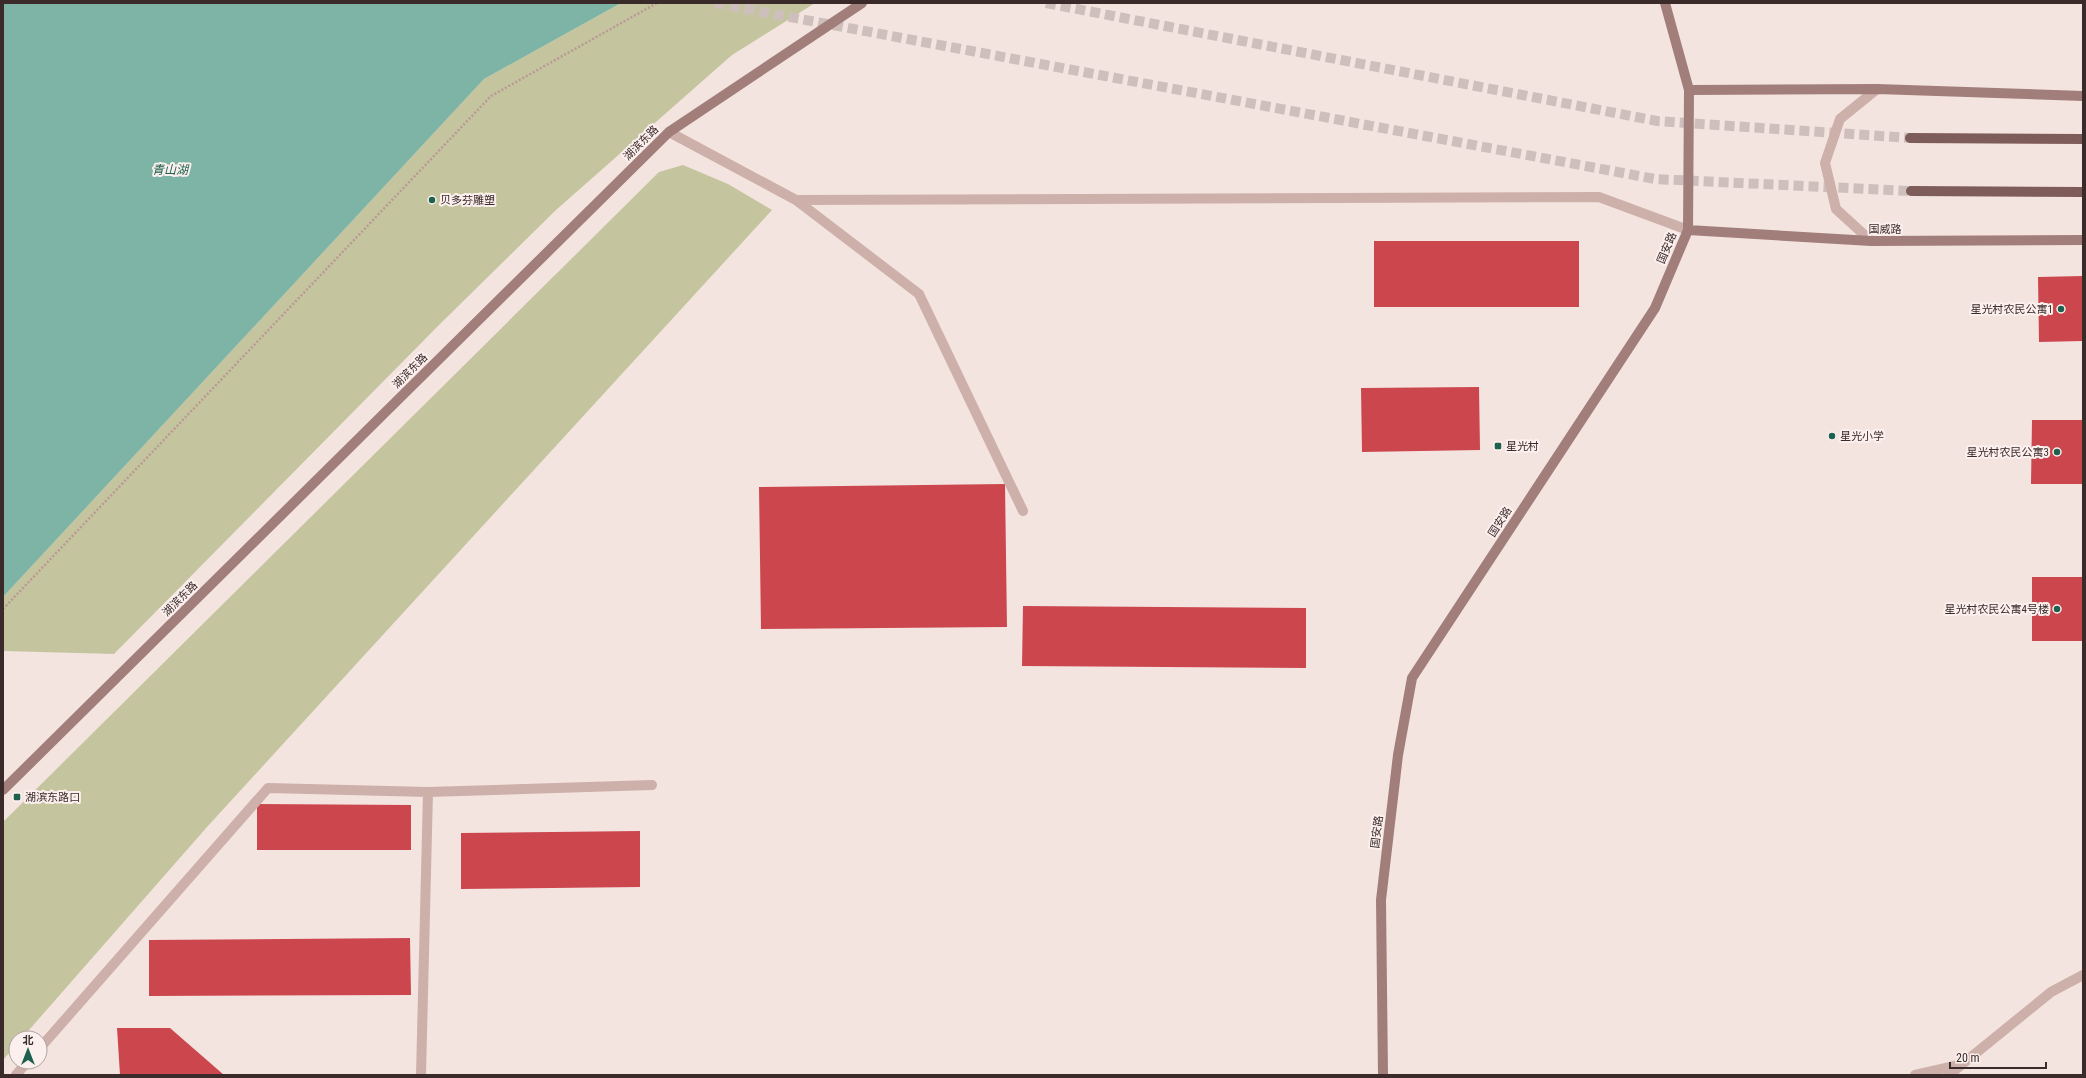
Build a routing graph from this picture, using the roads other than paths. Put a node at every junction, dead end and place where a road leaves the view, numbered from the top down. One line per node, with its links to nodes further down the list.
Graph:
1 (862, 3): 6 (street, 湖滨东路)
2 (1665, 3): 4 (street, 国安路)
3 (1877, 89): 4 (street); 5 (street); 14 (street)
4 (1689, 90): 12 (street, 国安路)
5 (2083, 96)
6 (669, 132): 11 (street); 17 (street, 湖滨东路)
7 (1910, 138): 8 (main road)
8 (2083, 139)
9 (1911, 191): 10 (main road)
10 (2083, 192)
11 (796, 200): 12 (street); 15 (street)
12 (1688, 230): 14 (street, 国威路); 23 (street, 国安路)
13 (2083, 240): 14 (street, 国威路)
14 (1871, 241)
15 (1022, 512)
16 (652, 785): 18 (street)
17 (3, 790)
18 (428, 792): 20 (street); 22 (street)
19 (2083, 975): 21 (street)
20 (48, 1039)
21 (1963, 1064): 24 (street); 25 (street)
22 (421, 1075)
23 (1383, 1075)
24 (1914, 1075)
25 (1949, 1075)

